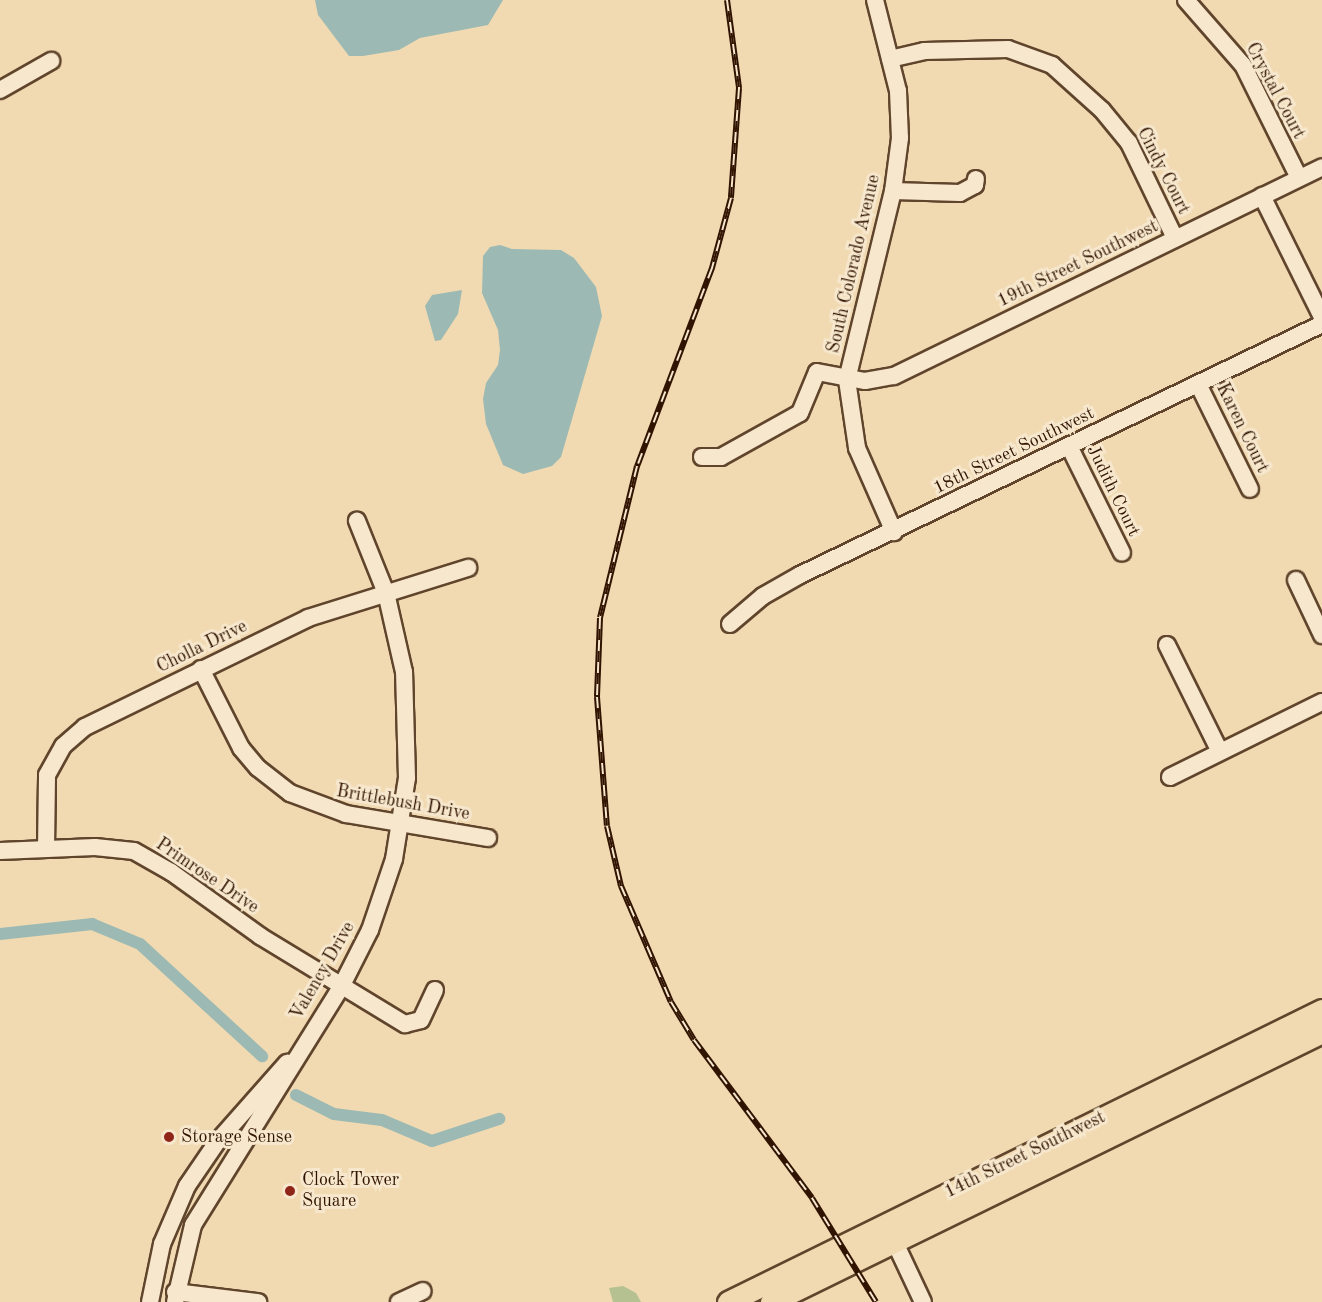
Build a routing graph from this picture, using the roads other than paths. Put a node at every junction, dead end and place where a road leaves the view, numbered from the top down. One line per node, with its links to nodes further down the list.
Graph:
1 (874, 0): 3 (street, South Colorado Avenue)
2 (1186, 0): 7 (street, Crystal Court)
3 (890, 59): 9 (street, South Colorado Avenue); 11 (street, Cindy Court)
4 (51, 61): 5 (street)
5 (0, 90)
6 (1322, 167): 7 (street, 19th Street Southwest)
7 (1299, 178): 10 (street, 19th Street Southwest)
8 (976, 179): 9 (street)
9 (893, 191): 14 (street, South Colorado Avenue)
10 (1263, 196): 11 (street, 19th Street Southwest); 12 (street)
11 (1174, 238): 14 (street, 19th Street Southwest)
12 (1322, 317)
13 (1322, 324): 15 (street, 18th Street Southwest)
14 (847, 380): 17 (street, 19th Street Southwest); 20 (street, South Colorado Avenue)
15 (1198, 384): 16 (street, 18th Street Southwest); 18 (street, Karen Court)
16 (1069, 446): 20 (street, 18th Street Southwest); 21 (street, Judith Court)
17 (702, 457)
18 (1250, 489)
19 (357, 521): 24 (street, Valency Drive)
20 (894, 532): 25 (street, 18th Street Southwest)
21 (1122, 553)
22 (468, 568): 24 (street, Cholla Drive)
23 (1296, 580): 26 (street)
24 (386, 593): 28 (street, Cholla Drive); 32 (street, Valency Drive)
25 (730, 624)
26 (1322, 635)
27 (1167, 645): 30 (street)
28 (201, 669): 32 (street, Brittlebush Drive); 34 (street, Cholla Drive)
29 (1322, 702): 30 (street)
30 (1220, 752): 31 (street)
31 (1170, 777)
32 (401, 823): 33 (street, Brittlebush Drive); 36 (street, Valency Drive)
33 (488, 838)
34 (46, 849): 35 (street, Primrose Drive); 36 (street, Primrose Drive)
35 (0, 851)
36 (341, 987): 37 (street, Primrose Drive); 40 (street, Valency Drive)
37 (435, 990)
38 (1322, 1010): 41 (main road, 14th Street Southwest)
39 (1322, 1032): 41 (main road, 14th Street Southwest)
40 (296, 1054): 43 (street, Valency Drive); 44 (street, Valency Drive)
41 (890, 1232): 47 (main road, 14th Street Southwest); 48 (main road, 14th Street Southwest); 49 (street)
42 (423, 1291): 46 (street)
43 (175, 1297): 45 (street)
44 (150, 1302)
45 (258, 1302)
46 (399, 1302)
47 (728, 1302)
48 (771, 1302)
49 (923, 1302)

